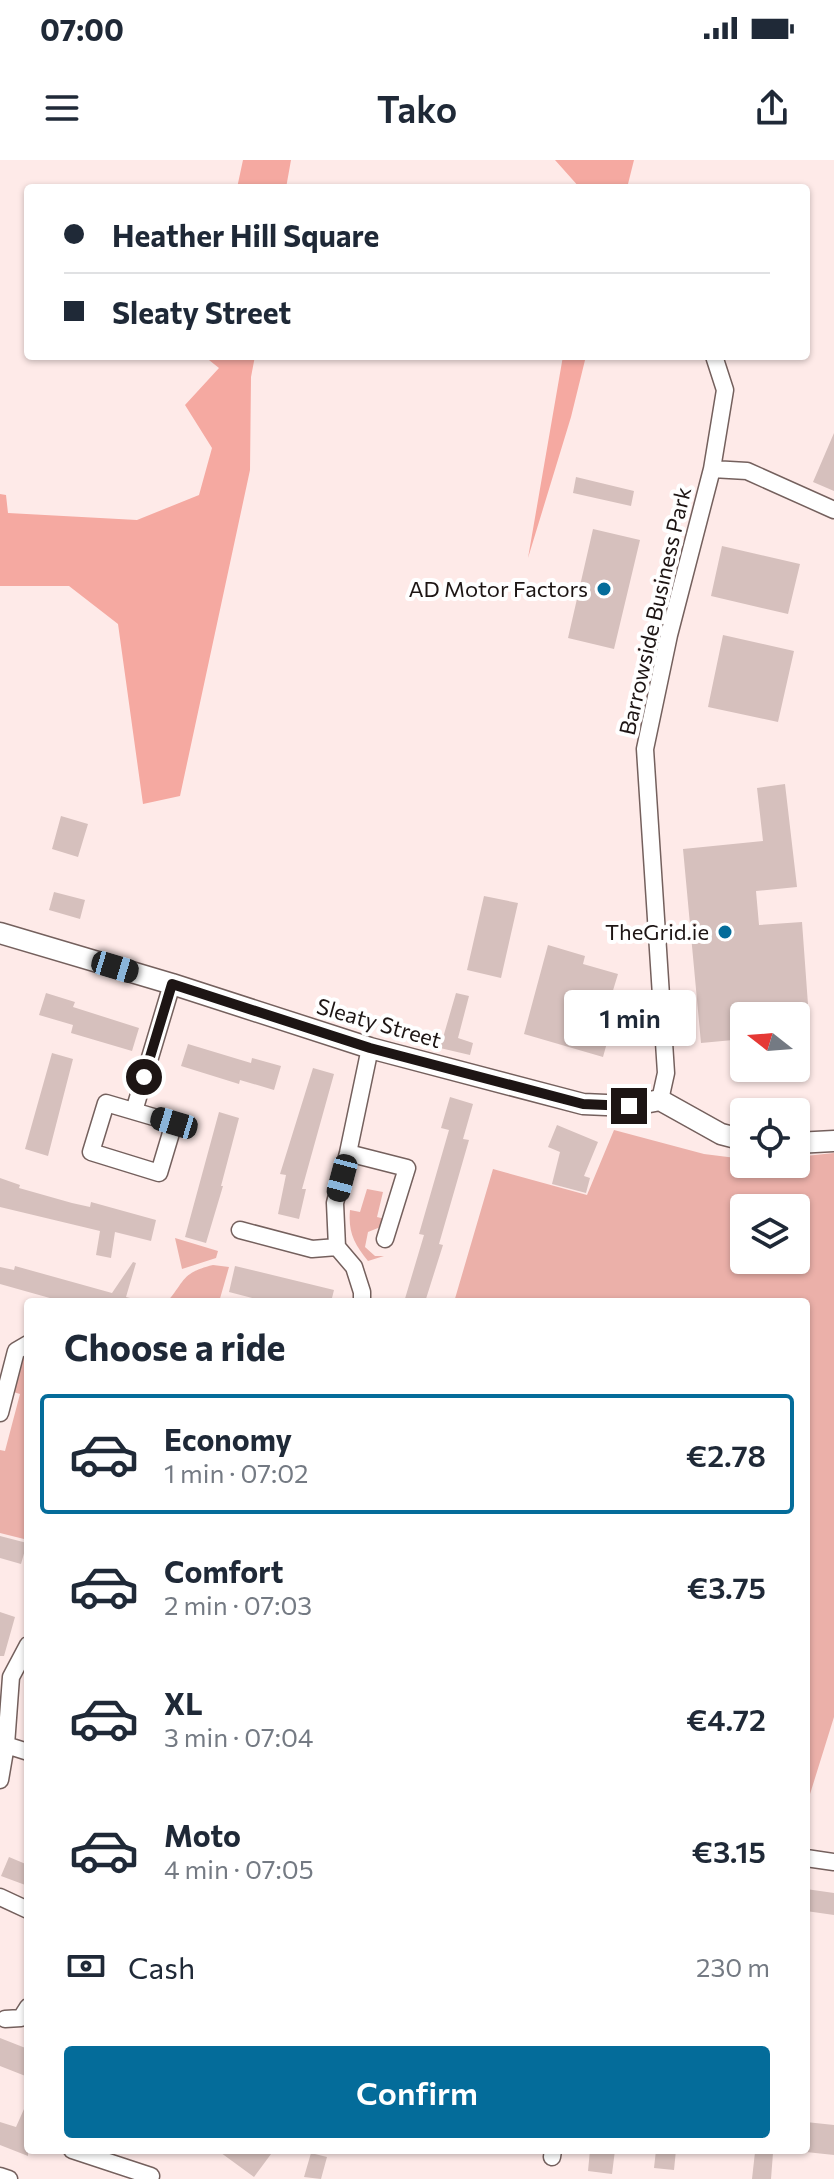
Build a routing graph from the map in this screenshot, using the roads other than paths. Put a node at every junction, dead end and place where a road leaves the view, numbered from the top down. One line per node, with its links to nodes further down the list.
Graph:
1 (715, 360): 2 (street, Barrowside Business Park)
2 (712, 469): 3 (street, Barrowside Business Park); 7 (street, Barrowside Business Park)
3 (834, 510)
4 (0, 933): 5 (street, Sleaty Street)
5 (172, 984): 6 (street, Sleaty Street); 8 (street)
6 (370, 1048): 7 (street, Sleaty Street); 12 (street)
7 (660, 1100): 9 (street)
8 (134, 1111): 8 (street)
9 (730, 1136)
10 (834, 1141): 11 (street)
11 (810, 1142)
12 (348, 1153): 14 (street); 15 (street)
13 (240, 1230): 15 (street)
14 (385, 1239)
15 (337, 1247): 16 (street)
16 (362, 1298)
17 (24, 1346): 18 (street)
18 (0, 1413)
19 (24, 1651): 20 (street)
20 (5, 1677): 21 (street)
21 (6, 1745): 22 (street); 23 (street)
22 (24, 1751)
23 (0, 1780)
24 (810, 1859): 25 (street)
25 (834, 1862)
26 (0, 1897): 27 (street)
27 (24, 1908)
28 (24, 2013): 29 (street)
29 (5, 2019)
30 (84, 2154): 32 (street)
31 (0, 2176): 33 (street)
32 (154, 2178)
33 (9, 2179)

